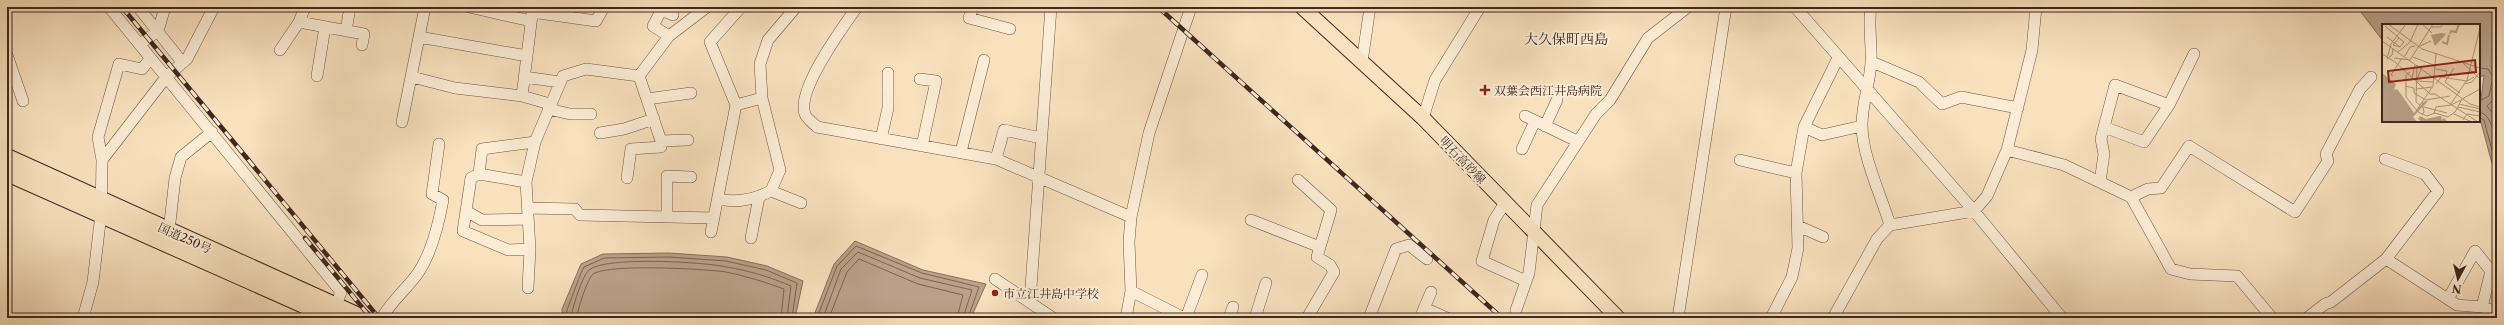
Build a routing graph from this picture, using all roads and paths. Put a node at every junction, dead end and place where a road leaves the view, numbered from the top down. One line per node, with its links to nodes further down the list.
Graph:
1 (109, 7): 35 (street)
2 (138, 7): 31 (street)
3 (165, 7): 31 (street)
4 (214, 7): 44 (street)
5 (305, 7): 28 (street)
6 (350, 7): 32 (street)
7 (425, 7): 34 (street)
8 (469, 7): 26 (street)
9 (604, 7): 26 (street)
10 (706, 7): 33 (street)
11 (741, 7): 63 (street)
12 (796, 7): 59 (street)
13 (856, 7): 78 (street)
14 (973, 7): 30 (street)
15 (1051, 7): 77 (street)
16 (1191, 7): 113 (street)
17 (1302, 7): 45 (main road, 明石高砂線)
18 (1370, 7): 45 (street)
19 (1480, 7): 68 (street)
20 (1688, 7): 82 (street)
21 (1726, 7): 155 (street)
22 (1795, 7): 41 (street)
23 (1871, 7): 46 (street)
24 (2036, 7): 66 (street)
25 (662, 8): 27 (street); 33 (street)
26 (532, 13): 40 (street)
27 (673, 15)
28 (299, 22): 29 (street); 37 (street)
29 (325, 27): 32 (street); 49 (street)
30 (1010, 29)
31 (158, 31): 35 (street); 44 (street)
32 (346, 31): 36 (street)
33 (669, 36): 50 (street)
34 (419, 37): 40 (street); 51 (street)
35 (140, 44): 42 (street)
36 (362, 45)
37 (280, 50)
38 (2194, 54): 64 (street)
39 (7, 55): 62 (street)
40 (527, 56): 52 (street)
41 (1838, 58): 56 (street); 73 (street)
42 (150, 59): 48 (street); 91 (street)
43 (984, 60): 87 (street)
44 (182, 62): 48 (street)
45 (1362, 62): 68 (main road, 明石高砂線)
46 (1872, 62): 56 (street); 66 (street)
47 (888, 73): 78 (street)
48 (167, 76): 75 (street); 91 (street)
49 (317, 76)
50 (640, 76): 55 (street); 60 (street)
51 (412, 77): 58 (street); 70 (street)
52 (524, 77): 55 (street); 58 (street)
53 (2371, 77): 104 (street)
54 (920, 79): 84 (street)
55 (560, 82): 65 (street)
56 (1868, 89): 72 (street); 110 (street)
57 (691, 93): 60 (street)
58 (522, 96): 65 (street)
59 (762, 98): 63 (street); 102 (street)
60 (647, 99): 69 (street)
61 (1557, 100): 71 (street)
62 (23, 101)
63 (736, 105): 105 (street)
64 (2169, 105): 74 (street); 74 (street)
65 (549, 107): 67 (street); 81 (street)
66 (2018, 108): 86 (street)
67 (592, 114)
68 (1422, 118): 107 (main road, 明石高砂線)
69 (654, 119): 76 (street); 80 (street)
70 (402, 122)
71 (1545, 126): 82 (street); 85 (street)
72 (1862, 126): 73 (street); 116 (street)
73 (1804, 127): 94 (street)
74 (2104, 127): 101 (street)
75 (212, 132): 118 (street); 140 (street)
76 (600, 134)
77 (1041, 138): 89 (street); 98 (street)
78 (880, 139): 84 (street)
79 (688, 140): 80 (street)
80 (661, 141): 97 (street)
81 (535, 142): 95 (street); 100 (street)
82 (1577, 142): 120 (street)
83 (439, 144): 144 (street)
84 (922, 146): 87 (street)
85 (1522, 149)
86 (2007, 150): 101 (street); 110 (street)
87 (961, 152): 89 (street)
88 (7, 157): 108 (highway, 国道250号)
89 (996, 159): 98 (street)
90 (2385, 159): 126 (street)
91 (102, 160): 108 (street)
92 (1740, 160): 94 (street)
93 (7, 172): 108 (highway, 国道250号)
94 (1796, 173): 117 (street)
95 (479, 174): 100 (street); 109 (street)
96 (691, 177): 112 (street)
97 (627, 178)
98 (1040, 179): 113 (street); 135 (street)
99 (1298, 180): 123 (street)
100 (526, 182): 111 (street)
101 (2100, 182): 104 (street)
102 (771, 191): 103 (street); 106 (street)
103 (759, 197): 105 (street); 122 (street)
104 (2131, 197): 159 (street)
105 (719, 198): 114 (street)
106 (801, 203)
107 (1505, 203): 120 (main road, 明石高砂線); 129 (street)
108 (101, 207): 118 (highway, 国道250号); 140 (highway, 国道250号); 142 (street)
109 (466, 211): 111 (street); 124 (street)
110 (1974, 211): 116 (street); 158 (street)
111 (528, 214): 112 (street); 124 (street)
112 (667, 217): 114 (street)
113 (1131, 217): 132 (street)
114 (714, 218): 119 (street)
115 (1251, 220): 123 (street)
116 (1890, 224): 157 (street)
117 (1798, 226): 121 (street); 156 (street)
118 (169, 231): 140 (highway, 国道250号)
119 (711, 232)
120 (1534, 232): 129 (street); 154 (main road, 明石高砂線)
121 (1824, 237)
122 (751, 238)
123 (1320, 247): 150 (street)
124 (530, 249): 131 (street)
125 (1427, 259): 151 (street)
126 (2386, 259): 134 (street); 160 (street)
127 (1202, 275): 147 (street)
128 (995, 279): 135 (street)
129 (1526, 281): 139 (street)
130 (1266, 283): 149 (street)
131 (528, 288)
132 (1132, 291): 146 (street); 147 (street)
133 (1431, 292): 138 (street)
134 (2448, 299): 137 (street); 137 (street)
135 (1030, 301): 145 (street)
136 (1233, 307): 148 (street)
137 (2482, 307): 141 (street)
138 (1424, 308): 152 (street); 153 (street)
139 (1516, 310)
140 (335, 312): 143 (highway, 国道250号)
141 (2497, 312)
142 (83, 318)
143 (363, 318)
144 (382, 318)
145 (1053, 318)
146 (1126, 318)
147 (1185, 318)
148 (1229, 318)
149 (1255, 318)
150 (1307, 318)
151 (1369, 318)
152 (1420, 318)
153 (1447, 318)
154 (1618, 318)
155 (1678, 318)
156 (1771, 318)
157 (1833, 318)
158 (2062, 318)
159 (2272, 318)
160 (2307, 318)

